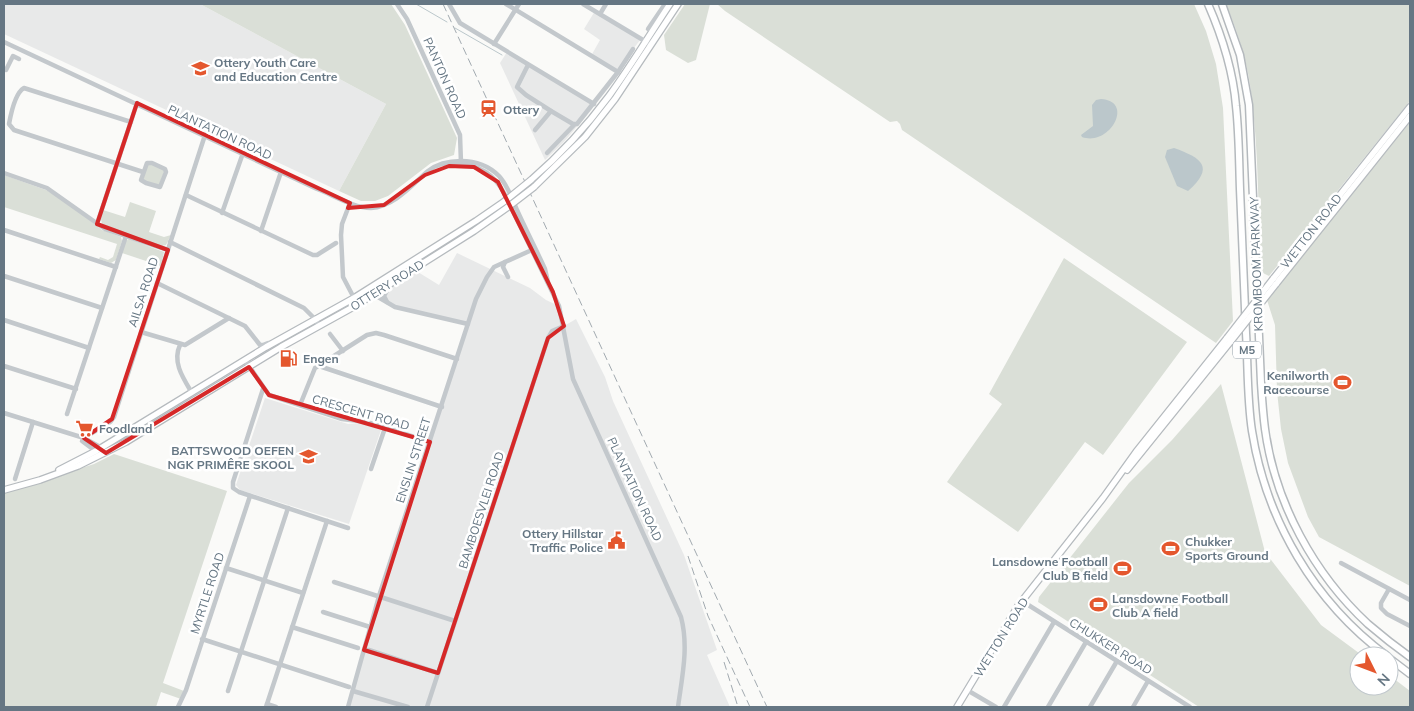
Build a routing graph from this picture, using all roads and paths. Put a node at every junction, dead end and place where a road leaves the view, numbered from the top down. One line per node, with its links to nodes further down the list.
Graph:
1 (398, 4): 33 (street, PANTON ROAD)
2 (449, 4): 17 (street)
3 (506, 4): 12 (street)
4 (519, 4): 12 (street)
5 (583, 4): 13 (street)
6 (606, 4): 13 (street)
7 (665, 4): 14 (street)
8 (670, 4): 15 (main road, OTTERY ROAD)
9 (678, 4): 18 (main road, OTTERY ROAD)
10 (1208, 4): 122 (highway, KROMBOOM PARKWAY / M5)
11 (1222, 4): 126 (highway, KROMBOOM PARKWAY / M5)
12 (516, 10): 17 (street); 23 (street)
13 (600, 14): 15 (street)
14 (648, 29)
15 (645, 41): 18 (street); 45 (main road, OTTERY ROAD, bridge)
16 (4, 42): 24 (street, PLANTATION ROAD)
17 (494, 44): 21 (street)
18 (651, 45): 45 (main road, OTTERY ROAD, bridge)
19 (633, 49): 23 (street)
20 (19, 60): 22 (street)
21 (528, 64): 25 (street); 27 (street)
22 (7, 70)
23 (618, 72): 25 (street)
24 (137, 104): 29 (street); 32 (street, PLANTATION ROAD)
25 (594, 104): 30 (street)
26 (1410, 107): 61 (main road, WETTON ROAD)
27 (551, 112): 30 (street); 31 (street)
28 (1410, 116): 61 (main road, WETTON ROAD)
29 (130, 122): 37 (street); 37 (street)
30 (574, 125): 35 (street)
31 (535, 130)
32 (205, 135): 34 (street, PLANTATION ROAD); 43 (street, AILSA ROAD)
33 (462, 151): 36 (street); 38 (street, PANTON ROAD)
34 (243, 153): 40 (street, PLANTATION ROAD); 47 (street)
35 (547, 153)
36 (449, 162): 38 (street, PLANTATION ROAD); 42 (street, PLANTATION ROAD)
37 (117, 163): 39 (street); 49 (street)
38 (461, 163): 42 (street, PLANTATION ROAD); 55 (street, PLANTATION ROAD)
39 (143, 172): 39 (street)
40 (281, 172): 44 (street, PLANTATION ROAD); 51 (street)
41 (4, 173): 49 (street)
42 (425, 174): 46 (street, PLANTATION ROAD)
43 (186, 194): 47 (street); 53 (street, AILSA ROAD)
44 (350, 203): 46 (street, PLANTATION ROAD); 48 (street)
45 (506, 204): 63 (main road, OTTERY ROAD); 65 (main road, OTTERY ROAD)
46 (367, 208): 48 (street)
47 (222, 213): 51 (street)
48 (345, 215): 65 (street)
49 (97, 224): 52 (street)
50 (4, 230): 58 (street)
51 (261, 231): 54 (street)
52 (126, 236): 56 (street); 58 (street)
53 (170, 242): 56 (street, AILSA ROAD); 70 (street)
54 (336, 243)
55 (533, 249): 57 (street, ENSLIN STREET); 72 (street, PLANTATION ROAD)
56 (168, 250): 62 (street, AILSA ROAD)
57 (506, 261): 60 (street); 71 (street, ENSLIN STREET)
58 (116, 267): 67 (street)
59 (4, 276): 67 (street)
60 (508, 277)
61 (1275, 281): 113 (main road, WETTON ROAD, bridge)
62 (157, 283): 68 (street); 73 (street, AILSA ROAD)
63 (391, 283): 64 (main road, OTTERY ROAD); 66 (street)
64 (371, 295): 66 (street); 70 (main road, OTTERY ROAD)
65 (354, 298): 70 (main road, OTTERY ROAD)
66 (388, 304): 71 (street)
67 (102, 308): 78 (street)
68 (229, 318): 76 (street); 77 (street)
69 (4, 320): 78 (street)
70 (317, 323): 75 (main road, OTTERY ROAD); 85 (main road, OTTERY ROAD)
71 (468, 324): 81 (street, ENSLIN STREET)
72 (564, 326): 115 (street, BAMBOESVLEI ROAD); 142 (street, PLANTATION ROAD)
73 (140, 332): 77 (street); 95 (street, AILSA ROAD)
74 (330, 334): 79 (street)
75 (282, 338): 76 (street); 80 (main road, OTTERY ROAD)
76 (255, 340): 80 (street)
77 (180, 345): 88 (street)
78 (90, 348): 86 (street)
79 (343, 351): 81 (street); 83 (street)
80 (253, 355): 82 (main road, OTTERY ROAD)
81 (457, 359): 90 (street, ENSLIN STREET)
82 (245, 360): 85 (street); 88 (main road, OTTERY ROAD)
83 (320, 365): 89 (street); 90 (street)
84 (4, 366): 86 (street)
85 (249, 367): 87 (street); 97 (main road, OTTERY ROAD)
86 (76, 389): 92 (street)
87 (263, 389): 89 (street, CRESCENT ROAD); 101 (street)
88 (192, 393): 97 (main road, OTTERY ROAD)
89 (300, 405): 94 (street, CRESCENT ROAD)
90 (442, 407): 96 (street, ENSLIN STREET)
91 (4, 413): 93 (street)
92 (68, 414)
93 (33, 422): 95 (street); 99 (street)
94 (385, 428): 96 (street, CRESCENT ROAD); 98 (street)
95 (84, 440): 97 (street)
96 (430, 442): 111 (street, ENSLIN STREET)
97 (101, 452): 100 (main road, OTTERY ROAD)
98 (371, 469)
99 (15, 479)
100 (4, 490)
101 (250, 496): 102 (street); 106 (street, MYRTLE ROAD)
102 (288, 508): 103 (street); 107 (street)
103 (327, 521): 104 (street); 110 (street)
104 (348, 528)
105 (1341, 563): 109 (street)
106 (226, 568): 107 (street); 120 (street, MYRTLE ROAD)
107 (265, 581): 110 (street); 125 (street)
108 (334, 582): 111 (street)
109 (1388, 589): 112 (street); 117 (street)
110 (303, 593): 118 (street)
111 (379, 596): 115 (street); 119 (street, ENSLIN STREET)
112 (1410, 600)
113 (1022, 601): 116 (street, CHUKKER ROAD); 134 (main road, WETTON ROAD)
114 (322, 612): 119 (street)
115 (455, 622): 130 (street, BAMBOESVLEI ROAD)
116 (1054, 622): 121 (street, CHUKKER ROAD); 145 (street)
117 (1410, 626)
118 (292, 627): 123 (street); 128 (street)
119 (370, 627): 124 (street, ENSLIN STREET)
120 (202, 640): 125 (street); 137 (street, MYRTLE ROAD)
121 (1086, 642): 127 (street, CHUKKER ROAD); 146 (street)
122 (1375, 646)
123 (358, 648)
124 (364, 650): 130 (street); 133 (street, ENSLIN STREET)
125 (241, 652): 128 (street); 135 (street)
126 (1410, 658)
127 (1117, 661): 132 (street, CHUKKER ROAD); 147 (street)
128 (280, 665): 133 (street); 136 (street)
129 (1399, 666): 131 (highway, KROMBOOM PARKWAY / M5)
130 (438, 672): 141 (street, BAMBOESVLEI ROAD)
131 (1410, 674)
132 (1148, 681): 148 (street); 149 (street, CHUKKER ROAD)
133 (351, 689): 139 (street, ENSLIN STREET); 140 (street)
134 (967, 690): 143 (main road, WETTON ROAD); 144 (street)
135 (228, 691)
136 (267, 706): 138 (street)
137 (178, 707)
138 (276, 707)
139 (348, 707)
140 (408, 707)
141 (427, 707)
142 (678, 707)
143 (958, 707)
144 (996, 707)
145 (1004, 707)
146 (1048, 707)
147 (1090, 707)
148 (1133, 707)
149 (1190, 707)

